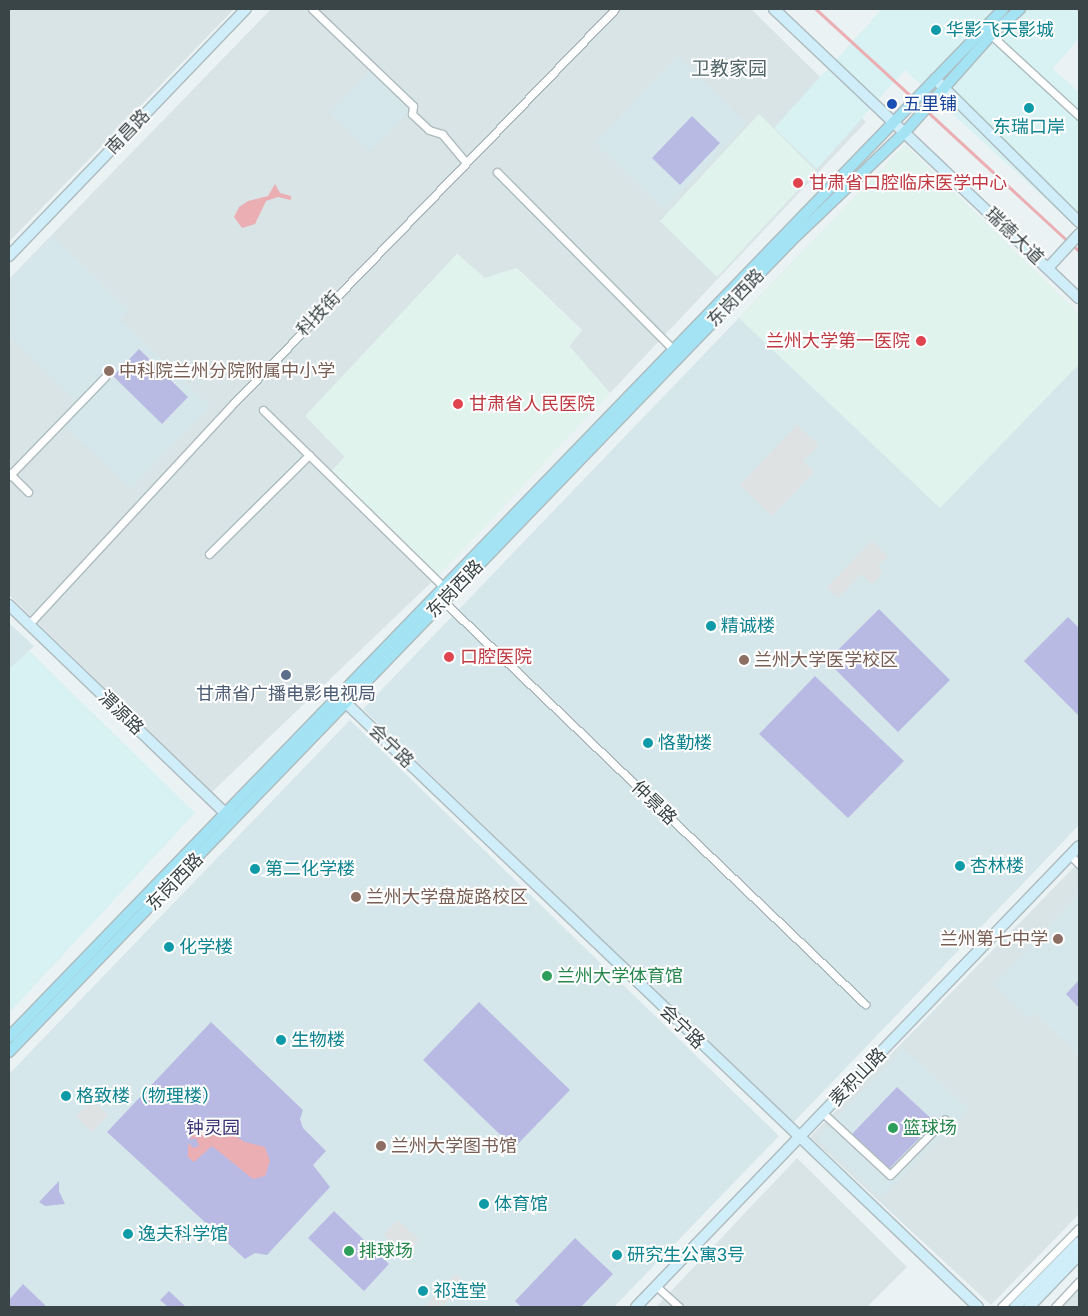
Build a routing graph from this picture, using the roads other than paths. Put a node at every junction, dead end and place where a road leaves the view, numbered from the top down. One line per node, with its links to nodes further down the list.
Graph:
1 (246, 9): 17 (street, 南昌路)
2 (312, 9): 13 (street)
3 (615, 9): 13 (street, 科技街)
4 (774, 9): 11 (street, 瑞德大道)
5 (1002, 9): 8 (main road, 东岗西路)
6 (1020, 9): 7 (main road, 东岗西路)
7 (991, 35): 9 (main road, 东岗西路); 10 (street)
8 (932, 82): 9 (street); 11 (main road, 东岗西路)
9 (945, 90): 12 (main road, 东岗西路); 15 (street)
10 (1079, 116)
11 (895, 122): 12 (street, 瑞德大道); 20 (main road, 东岗西路)
12 (905, 132): 18 (street, 瑞德大道); 28 (main road, 东岗西路)
13 (465, 161): 30 (street, 科技街)
14 (497, 172): 20 (street)
15 (1079, 222)
16 (1079, 235): 18 (street)
17 (9, 256)
18 (1048, 268): 19 (street, 瑞德大道)
19 (1079, 298)
20 (672, 348): 27 (main road, 东岗西路)
21 (106, 377): 24 (street)
22 (263, 410): 23 (street)
23 (309, 455): 26 (street); 27 (street)
24 (9, 474): 25 (street)
25 (28, 492)
26 (209, 554)
27 (444, 587): 32 (main road, 东岗西路)
28 (443, 601): 31 (main road, 东岗西路); 37 (street, 仲景路)
29 (9, 605): 30 (street, 渭源路)
30 (29, 624): 32 (street, 渭源路)
31 (346, 703): 33 (main road, 东岗西路); 42 (street, 会宁路)
32 (224, 813): 33 (street, 渭源路); 38 (main road, 东岗西路)
33 (234, 821): 39 (main road, 东岗西路)
34 (1079, 846): 35 (street, 麦积山路)
35 (1070, 855): 36 (street); 40 (street, 麦积山路)
36 (1079, 864)
37 (865, 1004)
38 (9, 1037)
39 (9, 1052)
40 (824, 1113): 41 (street); 42 (street, 麦积山路)
41 (945, 1118)
42 (799, 1138): 47 (street, 麦积山路); 50 (street, 会宁路)
43 (1079, 1228): 51 (street)
44 (1079, 1242): 52 (street)
45 (1078, 1258): 53 (street)
46 (1079, 1281): 54 (street)
47 (656, 1286): 48 (street, 麦积山路); 49 (street)
48 (636, 1307)
49 (679, 1307)
50 (978, 1307)
51 (1001, 1307)
52 (1015, 1307)
53 (1028, 1307)
54 (1055, 1307)

